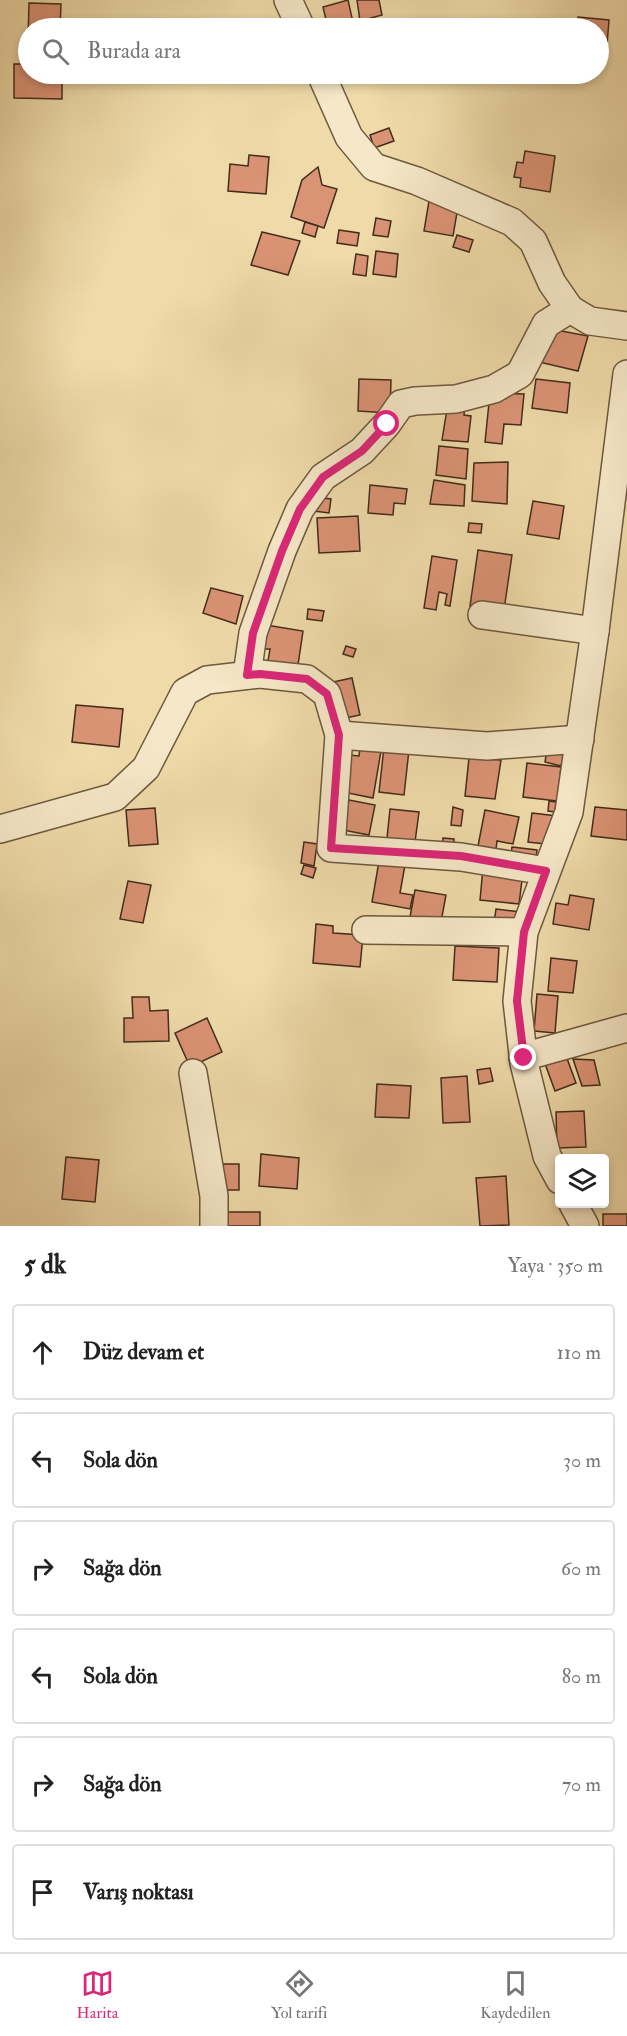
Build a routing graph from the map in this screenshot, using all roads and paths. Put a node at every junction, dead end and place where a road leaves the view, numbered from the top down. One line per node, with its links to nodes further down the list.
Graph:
1 (288, 0): 2 (street)
2 (296, 18)
3 (325, 84): 4 (street)
4 (570, 309): 5 (street); 9 (street)
5 (627, 326)
6 (627, 374): 8 (street)
7 (482, 615): 8 (street)
8 (595, 631): 11 (street)
9 (247, 675): 10 (street); 12 (street)
10 (339, 735): 11 (street); 13 (street)
11 (580, 739): 13 (street)
12 (0, 829)
13 (546, 871): 15 (street)
14 (366, 930): 15 (street)
15 (524, 932): 17 (street)
16 (627, 1028): 17 (street)
17 (524, 1058): 19 (street)
18 (193, 1073): 21 (street)
19 (555, 1171)
20 (576, 1208): 22 (street)
21 (214, 1226)
22 (585, 1226)

